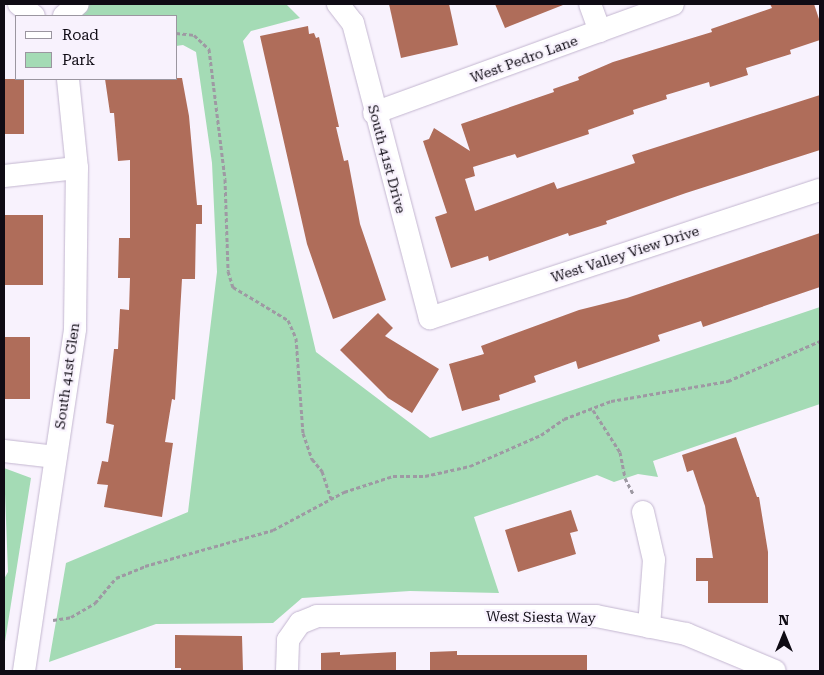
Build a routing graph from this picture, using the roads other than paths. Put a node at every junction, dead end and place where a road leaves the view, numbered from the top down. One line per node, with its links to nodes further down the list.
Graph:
1 (19, 4): 6 (street)
2 (78, 4): 7 (street)
3 (338, 4): 10 (street, South 41st Drive)
4 (590, 4): 8 (street)
5 (673, 4): 8 (street, West Pedro Lane)
6 (33, 15)
7 (65, 15)
8 (600, 31): 10 (street, West Pedro Lane)
9 (68, 80): 11 (street, South 41st Glen)
10 (374, 114): 14 (street, South 41st Drive)
11 (77, 168): 12 (street); 16 (street, South 41st Glen)
12 (4, 176)
13 (820, 190): 14 (street, West Valley View Drive)
14 (430, 318)
15 (4, 451): 16 (street)
16 (56, 457): 19 (street, South 41st Glen)
17 (642, 512): 18 (street)
18 (648, 627): 20 (street, West Siesta Way); 21 (street, West Siesta Way)
19 (24, 671)
20 (287, 671)
21 (775, 671)

